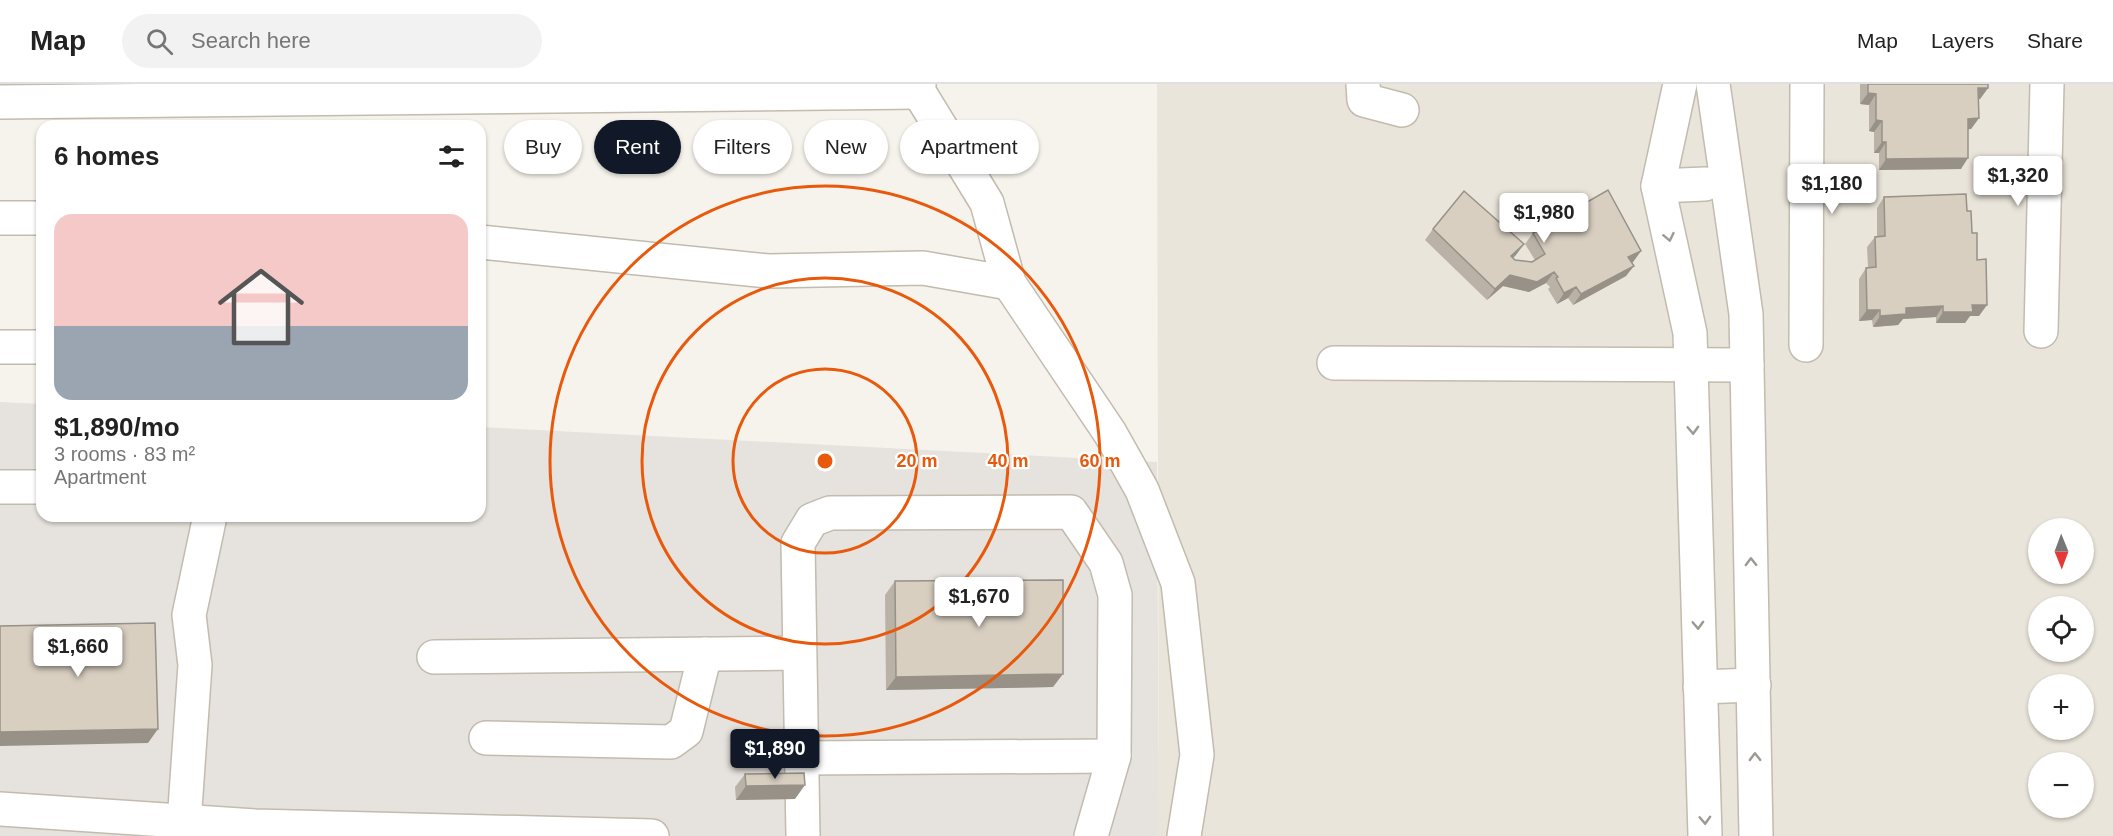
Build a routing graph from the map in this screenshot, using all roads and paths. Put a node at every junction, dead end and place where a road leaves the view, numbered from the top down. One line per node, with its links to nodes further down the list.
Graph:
1 (1364, 84): 9 (street)
2 (1680, 84): 12 (street)
3 (1713, 84): 10 (street)
4 (1807, 84): 19 (street)
5 (2046, 84): 18 (street)
6 (919, 88): 7 (street); 16 (street)
7 (667, 90): 8 (street)
8 (0, 102)
9 (1402, 110)
10 (1720, 136): 11 (street); 17 (street)
11 (1705, 184): 12 (street); 17 (street)
12 (1658, 186): 23 (street, one-way to 23)
13 (0, 218): 14 (street)
14 (36, 218)
15 (486, 243): 16 (street)
16 (1009, 283): 43 (street)
17 (1744, 301): 24 (street)
18 (2041, 331)
19 (1806, 345)
20 (0, 347): 21 (street)
21 (36, 347)
22 (1334, 363): 23 (street)
23 (1691, 364): 24 (street); 32 (street, one-way to 32)
24 (1747, 365): 31 (street, one-way to 24)
25 (0, 487): 26 (street)
26 (36, 487)
27 (209, 522): 37 (street)
28 (799, 653): 29 (street); 34 (street); 35 (street)
29 (705, 654): 30 (street); 33 (street)
30 (434, 657)
31 (1754, 685): 32 (street); 45 (street, one-way to 31)
32 (1700, 687): 44 (street, one-way to 44)
33 (486, 738)
34 (1114, 756): 35 (street); 42 (street)
35 (802, 758): 41 (street)
36 (0, 809): 37 (street)
37 (184, 823): 38 (street)
38 (255, 831): 39 (street)
39 (490, 834): 40 (street)
40 (652, 836)
41 (803, 836)
42 (1091, 836)
43 (1184, 836)
44 (1705, 836)
45 (1756, 836)

